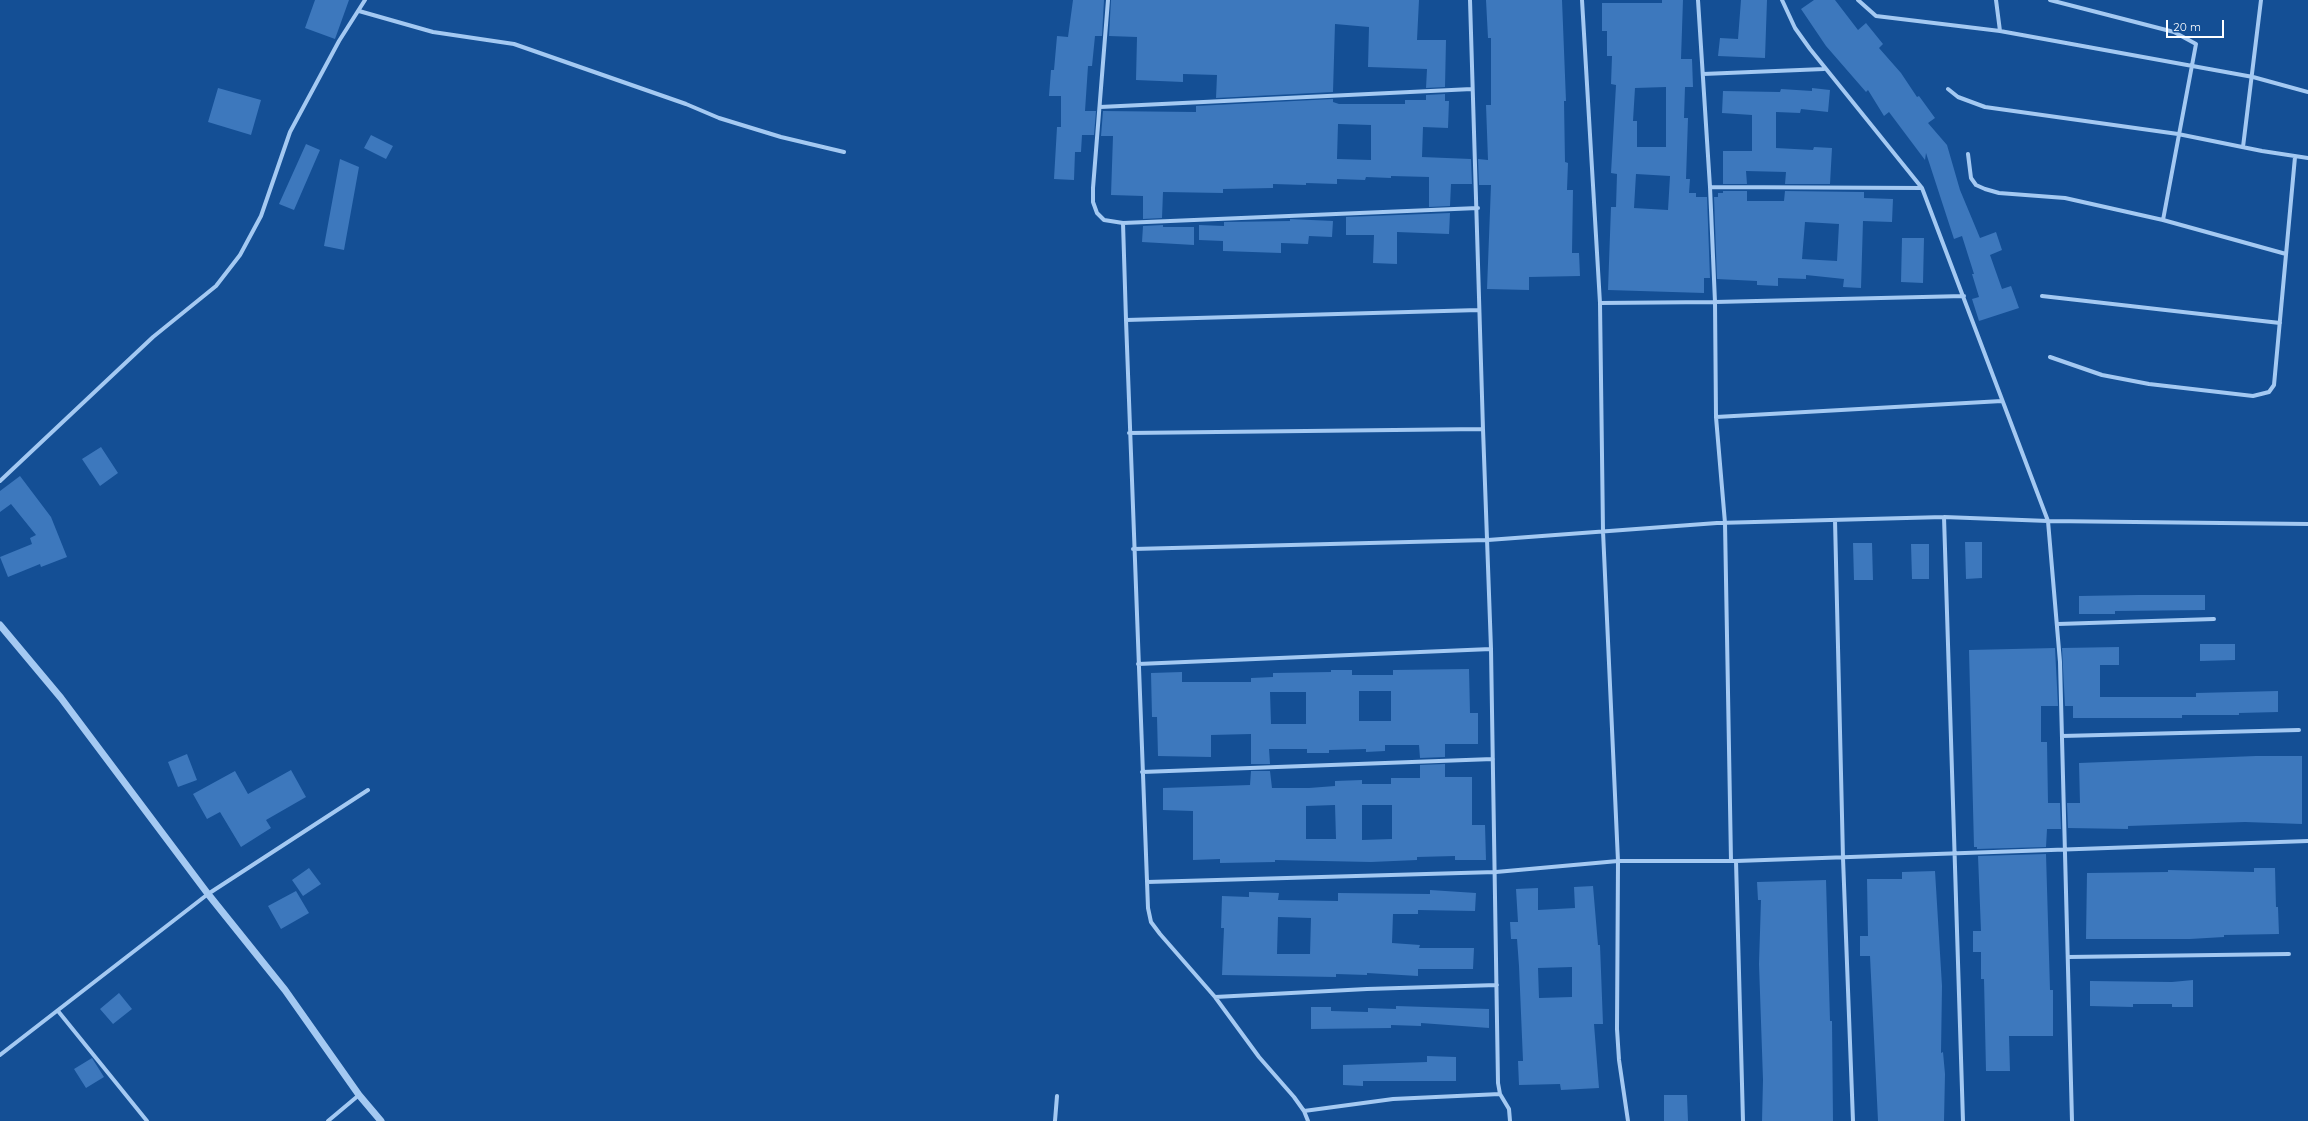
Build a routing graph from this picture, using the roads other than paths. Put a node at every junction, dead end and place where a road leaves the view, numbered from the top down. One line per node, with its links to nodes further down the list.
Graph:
1 (365, 0): 11 (street)
2 (1108, 0): 20 (street)
3 (1470, 0): 17 (street)
4 (1582, 0): 36 (street)
5 (1698, 0): 15 (street)
6 (1782, 0): 14 (street)
7 (1858, 0): 12 (street)
8 (1996, 0): 12 (street)
9 (2050, 0): 13 (street)
10 (2261, 0): 16 (street)
11 (359, 11): 23 (street); 45 (street)
12 (2000, 31): 13 (street)
13 (2193, 67): 16 (street); 21 (street)
14 (1824, 69): 15 (street); 28 (street)
15 (1703, 74): 27 (street)
16 (2253, 77): 19 (street); 22 (street)
17 (1472, 89): 20 (street); 29 (street)
18 (1948, 89): 21 (street)
19 (2308, 92)
20 (1100, 108): 31 (street)
21 (2178, 134): 22 (street); 30 (street)
22 (2243, 147): 25 (street)
23 (844, 152)
24 (1968, 154): 30 (street)
25 (2295, 157): 26 (street); 32 (street)
26 (2308, 158)
27 (1710, 187): 28 (street); 35 (street)
28 (1922, 188): 33 (street)
29 (1478, 208): 31 (street); 37 (street)
30 (2163, 220): 32 (street)
31 (1123, 223): 38 (street)
32 (2286, 254): 39 (street)
33 (1964, 296): 35 (street); 41 (street)
34 (2042, 296): 39 (street)
35 (1715, 302): 36 (street); 42 (street)
36 (1600, 303): 51 (street)
37 (1479, 310): 38 (street); 43 (street)
38 (1126, 320): 44 (street)
39 (2280, 323): 40 (street)
40 (2050, 357)
41 (2002, 401): 42 (street); 48 (street)
42 (1716, 417): 49 (street)
43 (1483, 429): 44 (street); 52 (street)
44 (1129, 433): 53 (street)
45 (0, 481)
46 (1944, 517): 47 (street); 48 (street); 66 (street)
47 (1835, 520): 49 (street); 67 (street)
48 (2048, 521): 50 (street); 55 (street)
49 (1725, 523): 51 (street); 69 (street)
50 (2308, 524)
51 (1603, 531): 52 (street); 68 (street)
52 (1488, 540): 53 (street); 57 (street)
53 (1133, 549): 58 (street)
54 (2214, 619): 55 (street)
55 (2058, 624): 60 (street)
56 (0, 625): 73 (street)
57 (1491, 649): 58 (street); 61 (street)
58 (1138, 664): 62 (street)
59 (2299, 730): 60 (street)
60 (2062, 736): 65 (street)
61 (1493, 759): 62 (street); 71 (street)
62 (1142, 772): 72 (street)
63 (368, 790): 73 (street)
64 (2308, 840): 65 (street)
65 (2064, 851): 66 (street); 75 (street)
66 (1956, 855): 67 (street); 93 (street)
67 (1843, 858): 70 (street); 92 (street)
68 (1618, 861): 69 (street); 71 (street); 90 (street)
69 (1731, 861): 70 (street)
70 (1736, 861): 91 (street)
71 (1496, 872): 72 (street); 76 (street)
72 (1146, 882): 77 (street)
73 (208, 894): 78 (street); 81 (street)
74 (2289, 954): 75 (street)
75 (2068, 957): 94 (street)
76 (1497, 985): 77 (street); 80 (street)
77 (1215, 997): 83 (street)
78 (58, 1011): 79 (street); 84 (street)
79 (0, 1055)
80 (1500, 1094): 83 (street); 89 (street)
81 (359, 1095): 85 (street); 86 (street)
82 (1057, 1096): 87 (street)
83 (1304, 1111): 88 (street)
84 (147, 1121)
85 (328, 1121)
86 (381, 1121)
87 (1055, 1121)
88 (1308, 1121)
89 (1510, 1121)
90 (1628, 1121)
91 (1743, 1121)
92 (1853, 1121)
93 (1963, 1121)
94 (2072, 1121)

